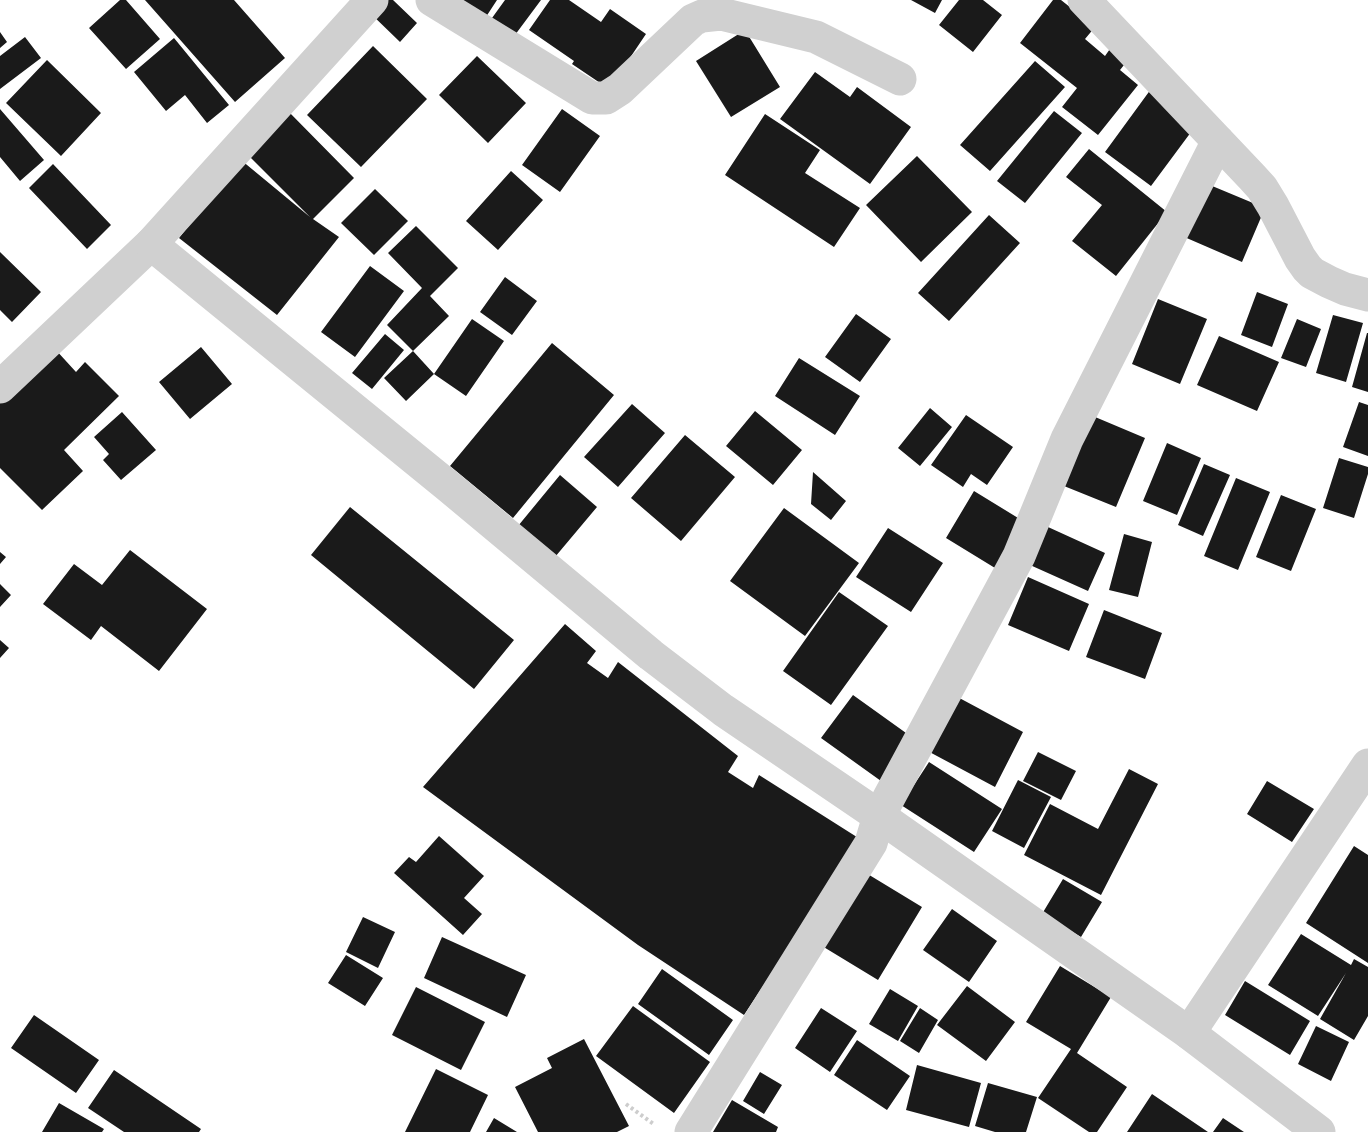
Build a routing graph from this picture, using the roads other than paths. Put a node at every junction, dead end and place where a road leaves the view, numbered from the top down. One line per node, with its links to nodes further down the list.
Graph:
1 (372, 0): 6 (street)
2 (432, 0): 4 (street)
3 (1084, 0): 5 (street)
4 (900, 79)
5 (1218, 141): 7 (street); 10 (street)
6 (151, 244): 8 (street); 10 (street)
7 (1368, 295)
8 (0, 387)
9 (1368, 765): 11 (street)
10 (879, 816): 11 (street); 12 (street)
11 (1189, 1033): 13 (street)
12 (691, 1132)
13 (1319, 1132)

